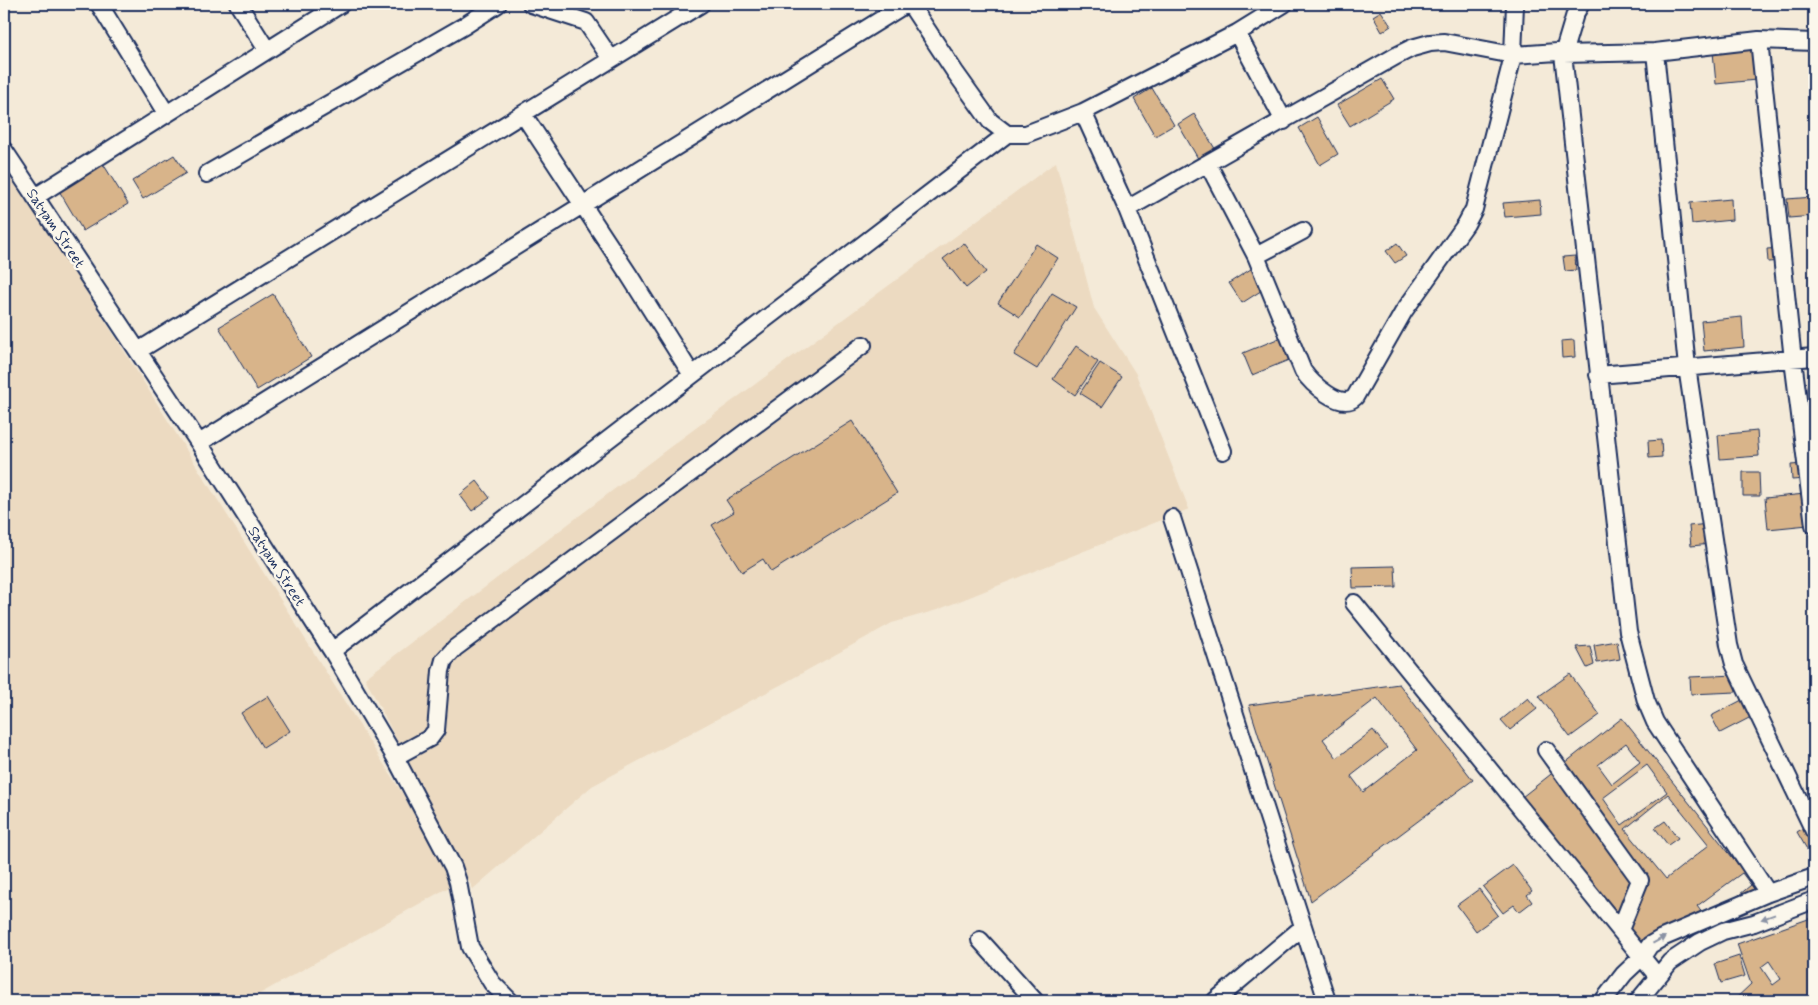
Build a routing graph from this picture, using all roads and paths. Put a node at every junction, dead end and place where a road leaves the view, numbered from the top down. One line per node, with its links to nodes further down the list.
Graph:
1 (99, 4): 21 (street)
2 (238, 4): 15 (street)
3 (341, 4): 15 (street)
4 (498, 4): 27 (street)
5 (532, 4): 19 (street)
6 (701, 4): 19 (street)
7 (906, 4): 29 (street)
8 (910, 4): 24 (street)
9 (1284, 4): 12 (street)
10 (1515, 4): 18 (street)
11 (1581, 4): 17 (street)
12 (1237, 33): 20 (street); 23 (street)
13 (1759, 40): 14 (street); 16 (street); 36 (street)
14 (1814, 42)
15 (267, 50): 21 (street)
16 (1655, 52): 17 (street); 37 (street)
17 (1563, 54): 18 (street); 38 (street)
18 (1512, 55): 23 (street); 32 (street)
19 (611, 60): 22 (street)
20 (1083, 112): 24 (street); 30 (street)
21 (166, 113): 28 (street)
22 (523, 114): 29 (street); 34 (street)
23 (1284, 121): 26 (street)
24 (1007, 134): 39 (street)
25 (4, 150): 28 (street, Satyam Street)
26 (1208, 164): 30 (street); 32 (street)
27 (207, 174)
28 (35, 197): 34 (street, Satyam Street)
29 (583, 205): 39 (street); 40 (street)
30 (1127, 209): 41 (street)
31 (1303, 231): 32 (street)
32 (1256, 256)
33 (863, 345): 47 (street)
34 (138, 351): 40 (street, Satyam Street)
35 (1814, 357): 36 (street)
36 (1793, 360): 37 (street); 43 (street)
37 (1687, 367): 38 (street); 48 (street)
38 (1598, 374): 50 (street)
39 (692, 375): 45 (street)
40 (199, 443): 45 (street, Satyam Street)
41 (1224, 451)
42 (1172, 518): 52 (street)
43 (1814, 524)
44 (1354, 604): 53 (street)
45 (332, 651): 47 (street, Satyam Street)
46 (1546, 750): 53 (street)
47 (395, 757): 57 (street, Satyam Street)
48 (1814, 831)
49 (1814, 877): 50 (street)
50 (1768, 894): 55 (street, one-way to 50)
51 (1814, 900): 56 (street, one-way to 56)
52 (1303, 927): 59 (street); 60 (street)
53 (1620, 930): 55 (street)
54 (980, 940): 58 (street)
55 (1642, 957): 56 (street); 61 (street)
56 (1658, 977): 62 (street)
57 (510, 1001)
58 (1035, 1001)
59 (1215, 1001)
60 (1327, 1001)
61 (1603, 1001)
62 (1638, 1001)

